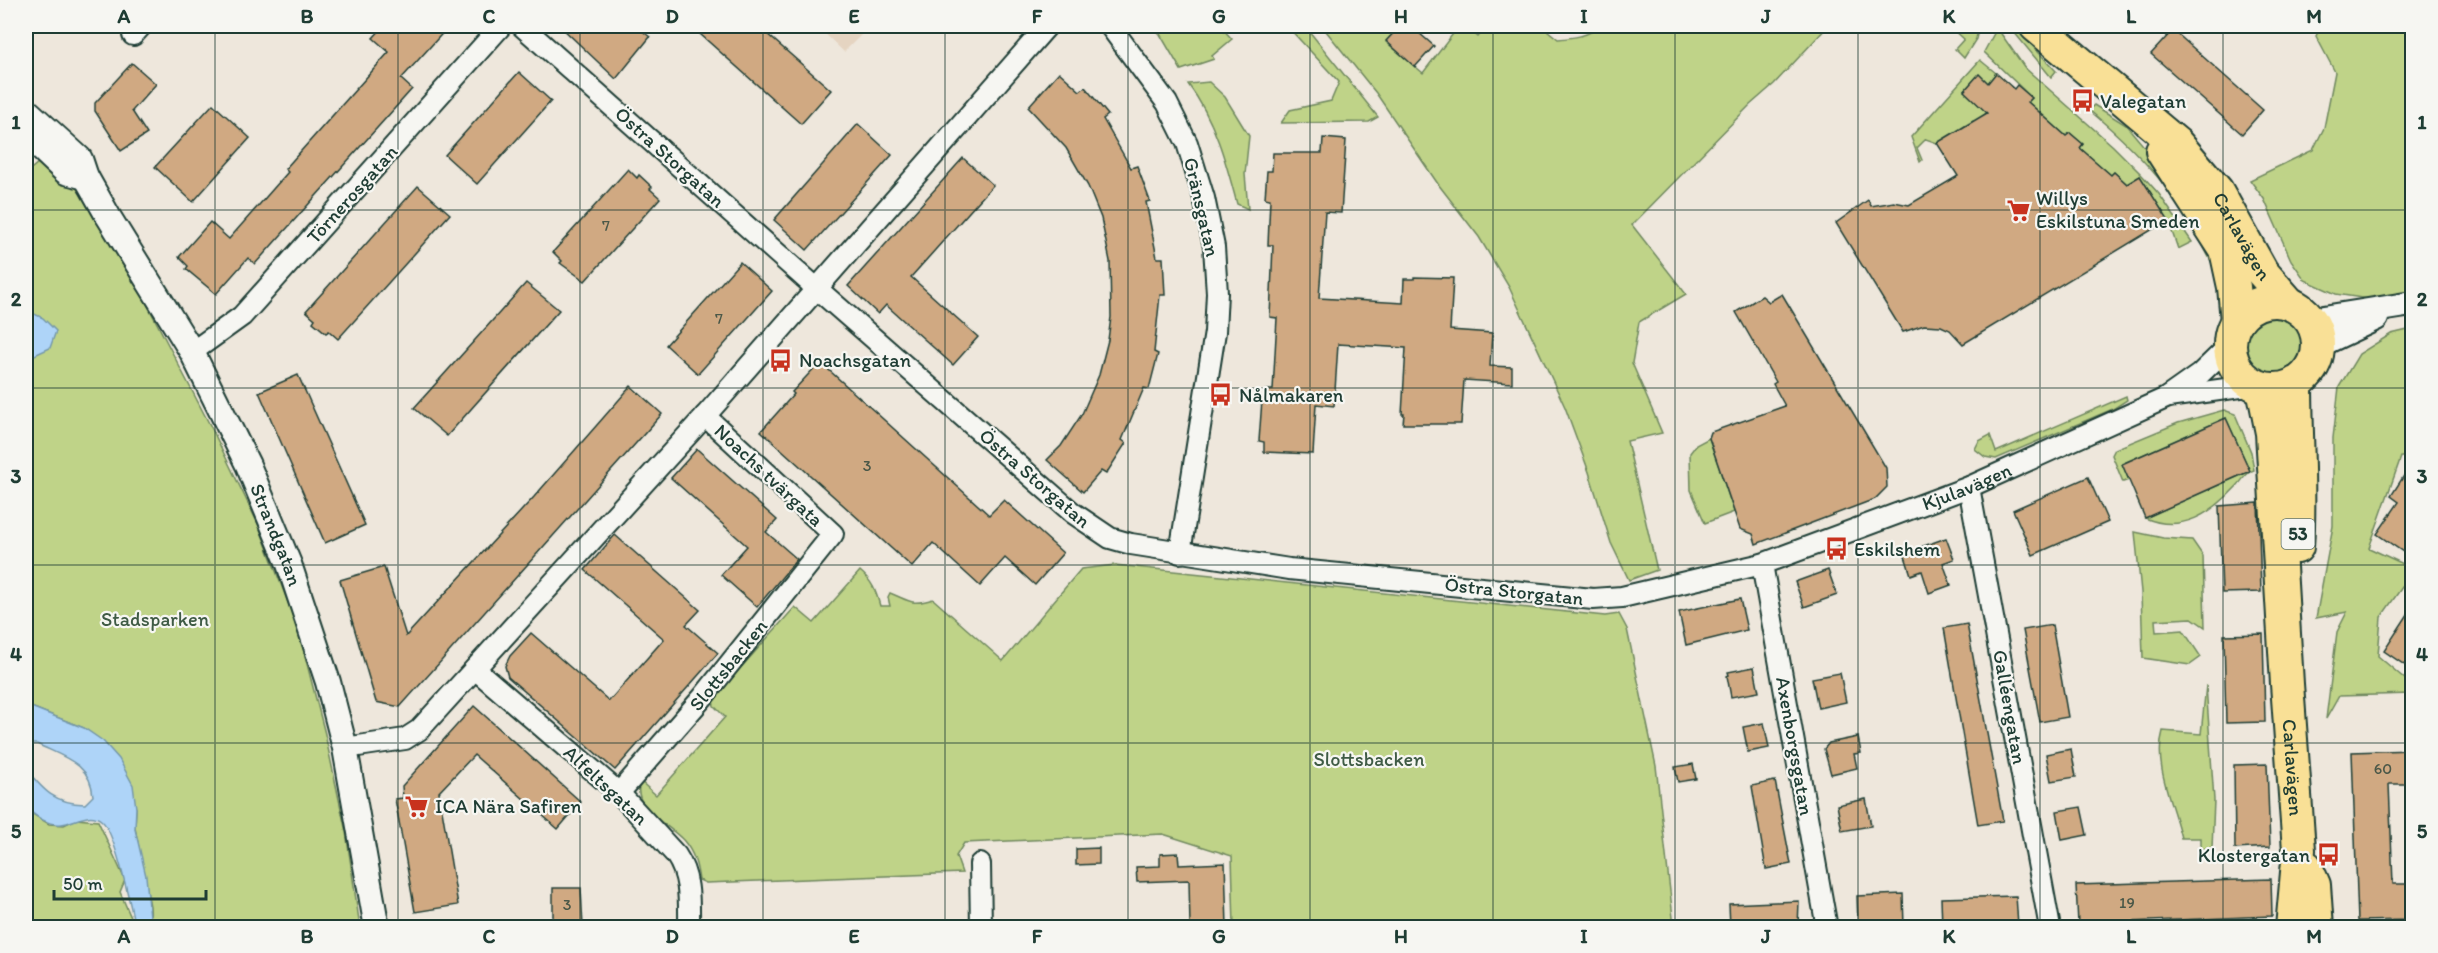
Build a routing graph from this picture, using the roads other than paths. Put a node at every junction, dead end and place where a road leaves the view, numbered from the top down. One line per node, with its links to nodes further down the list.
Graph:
1 (501, 26): 14 (street, Törnerosgatan)
2 (522, 26): 10 (street, Östra Storgatan)
3 (1047, 26): 10 (street)
4 (1110, 26): 21 (street, Gränsgatan)
5 (2036, 26): 6 (main road, Carlavägen)
6 (2090, 73): 12 (main road, Carlavägen); 13 (main road, Carlavägen)
7 (26, 110): 9 (street, Strandgatan)
8 (26, 134): 9 (street)
9 (86, 177): 14 (street, Strandgatan)
10 (815, 288): 18 (street); 21 (street, Östra Storgatan)
11 (2406, 306): 12 (street)
12 (2306, 323): 13 (main road); 15 (main road)
13 (2233, 333): 16 (main road); 17 (street, Kjulavägen)
14 (192, 352): 25 (street, Strandgatan)
15 (2296, 383): 16 (main road); 24 (main road, Carlavägen / 53)
16 (2259, 386): 17 (street, Kjulavägen); 24 (main road, Carlavägen / 53)
17 (2166, 398): 19 (street, Kjulavägen)
18 (705, 416): 20 (street, Noachs tvärgata); 23 (street)
19 (1969, 488): 22 (street, Kjulavägen); 33 (street, Galléengatan)
20 (833, 534): 26 (street, Slottsbacken)
21 (1180, 553): 22 (street, Östra Storgatan)
22 (1762, 564): 32 (street, Axenborgsgatan)
23 (475, 669): 25 (street); 26 (street, Alfeltsgatan)
24 (2287, 684): 27 (main road, Carlavägen / 53)
25 (345, 748): 29 (street, Strandgatan)
26 (619, 793): 30 (street, Alfeltsgatan)
27 (2299, 850): 34 (main road, Carlavägen / 53); 35 (main road, Carlavägen / 53)
28 (980, 864): 31 (street)
29 (377, 927)
30 (689, 927)
31 (981, 927)
32 (1827, 927)
33 (2050, 927)
34 (2292, 927)
35 (2317, 927)

